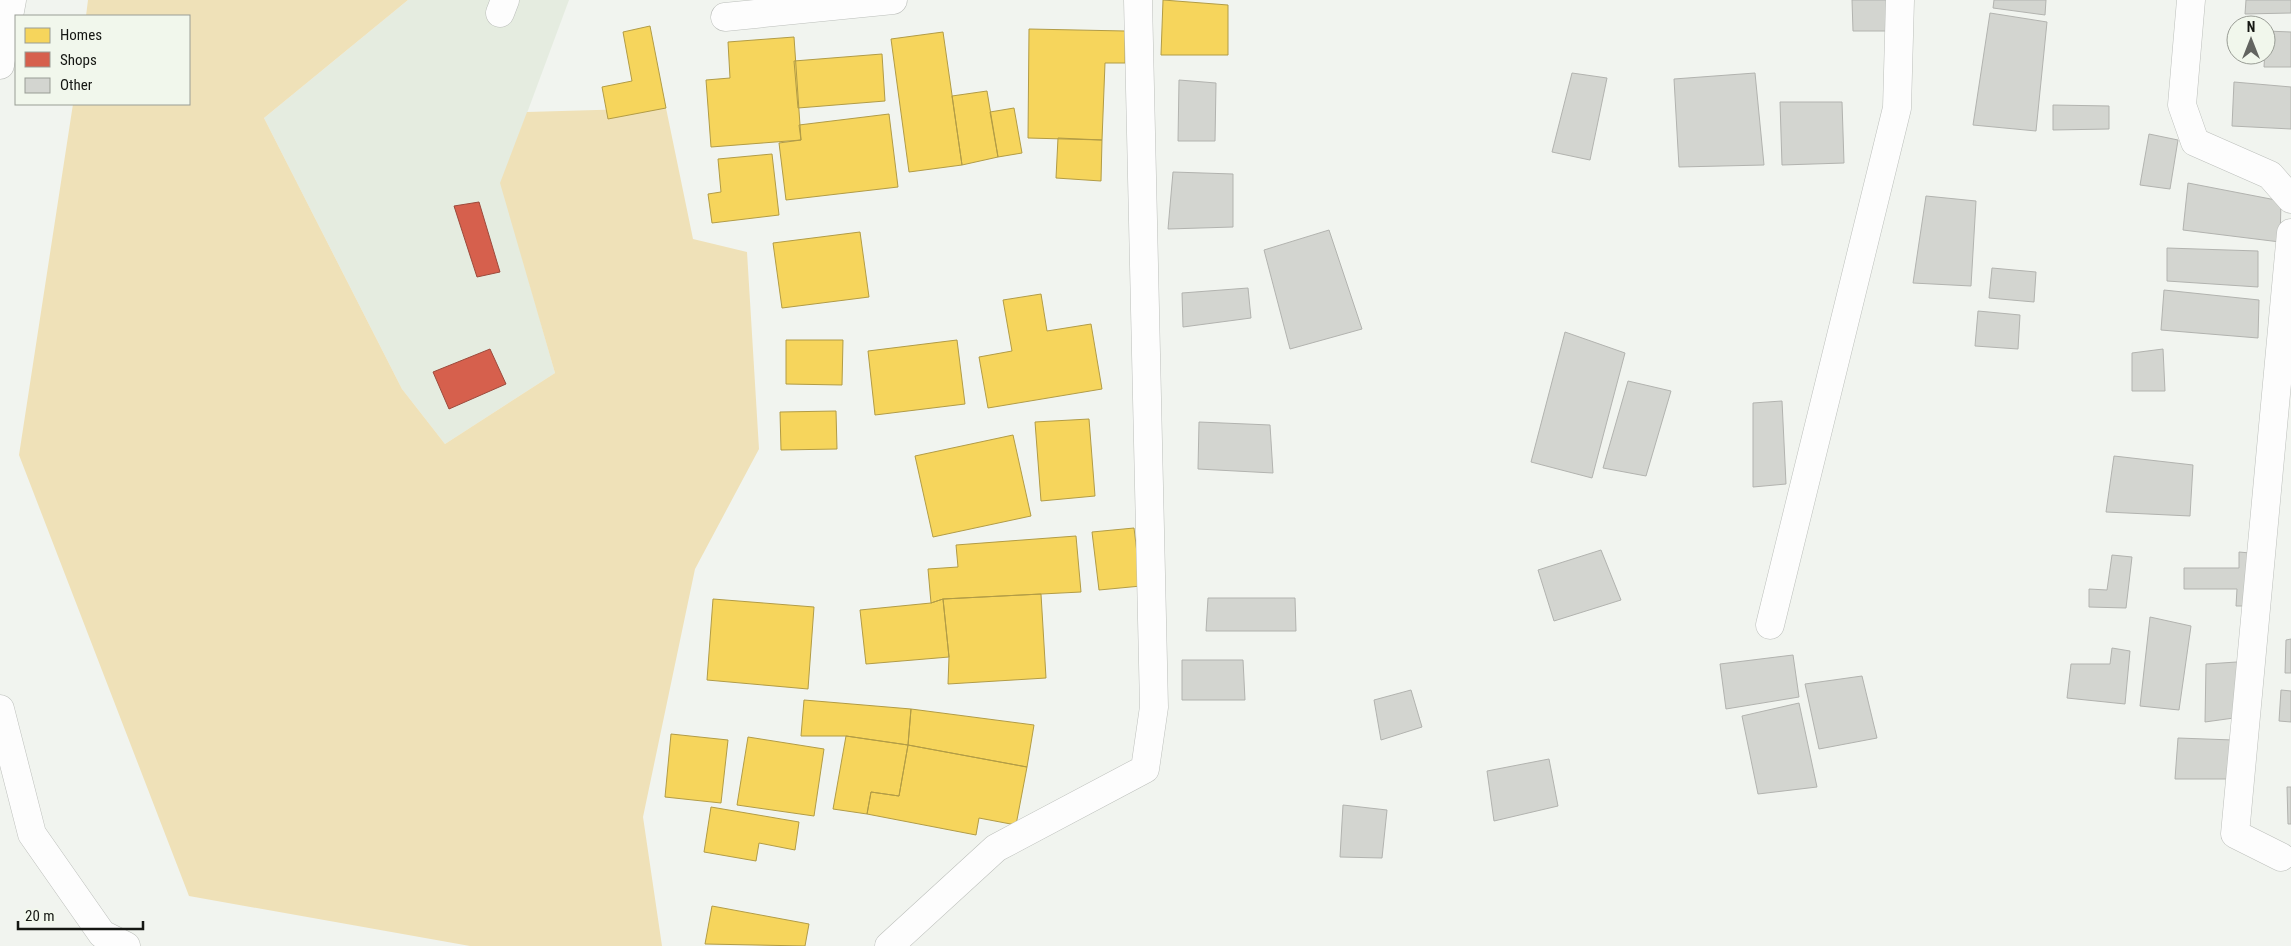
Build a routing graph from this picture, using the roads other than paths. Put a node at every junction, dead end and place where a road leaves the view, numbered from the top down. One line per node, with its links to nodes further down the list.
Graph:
1 (12, 0): 7 (street)
2 (893, 0): 6 (street)
3 (1138, 0): 14 (street)
4 (1900, 0): 10 (street)
5 (2191, 0): 8 (street)
6 (725, 17)
7 (0, 65)
8 (2291, 199)
9 (2291, 233): 12 (street)
10 (1770, 625)
11 (0, 709): 13 (street)
12 (2282, 857)
13 (126, 946)
14 (889, 946)

